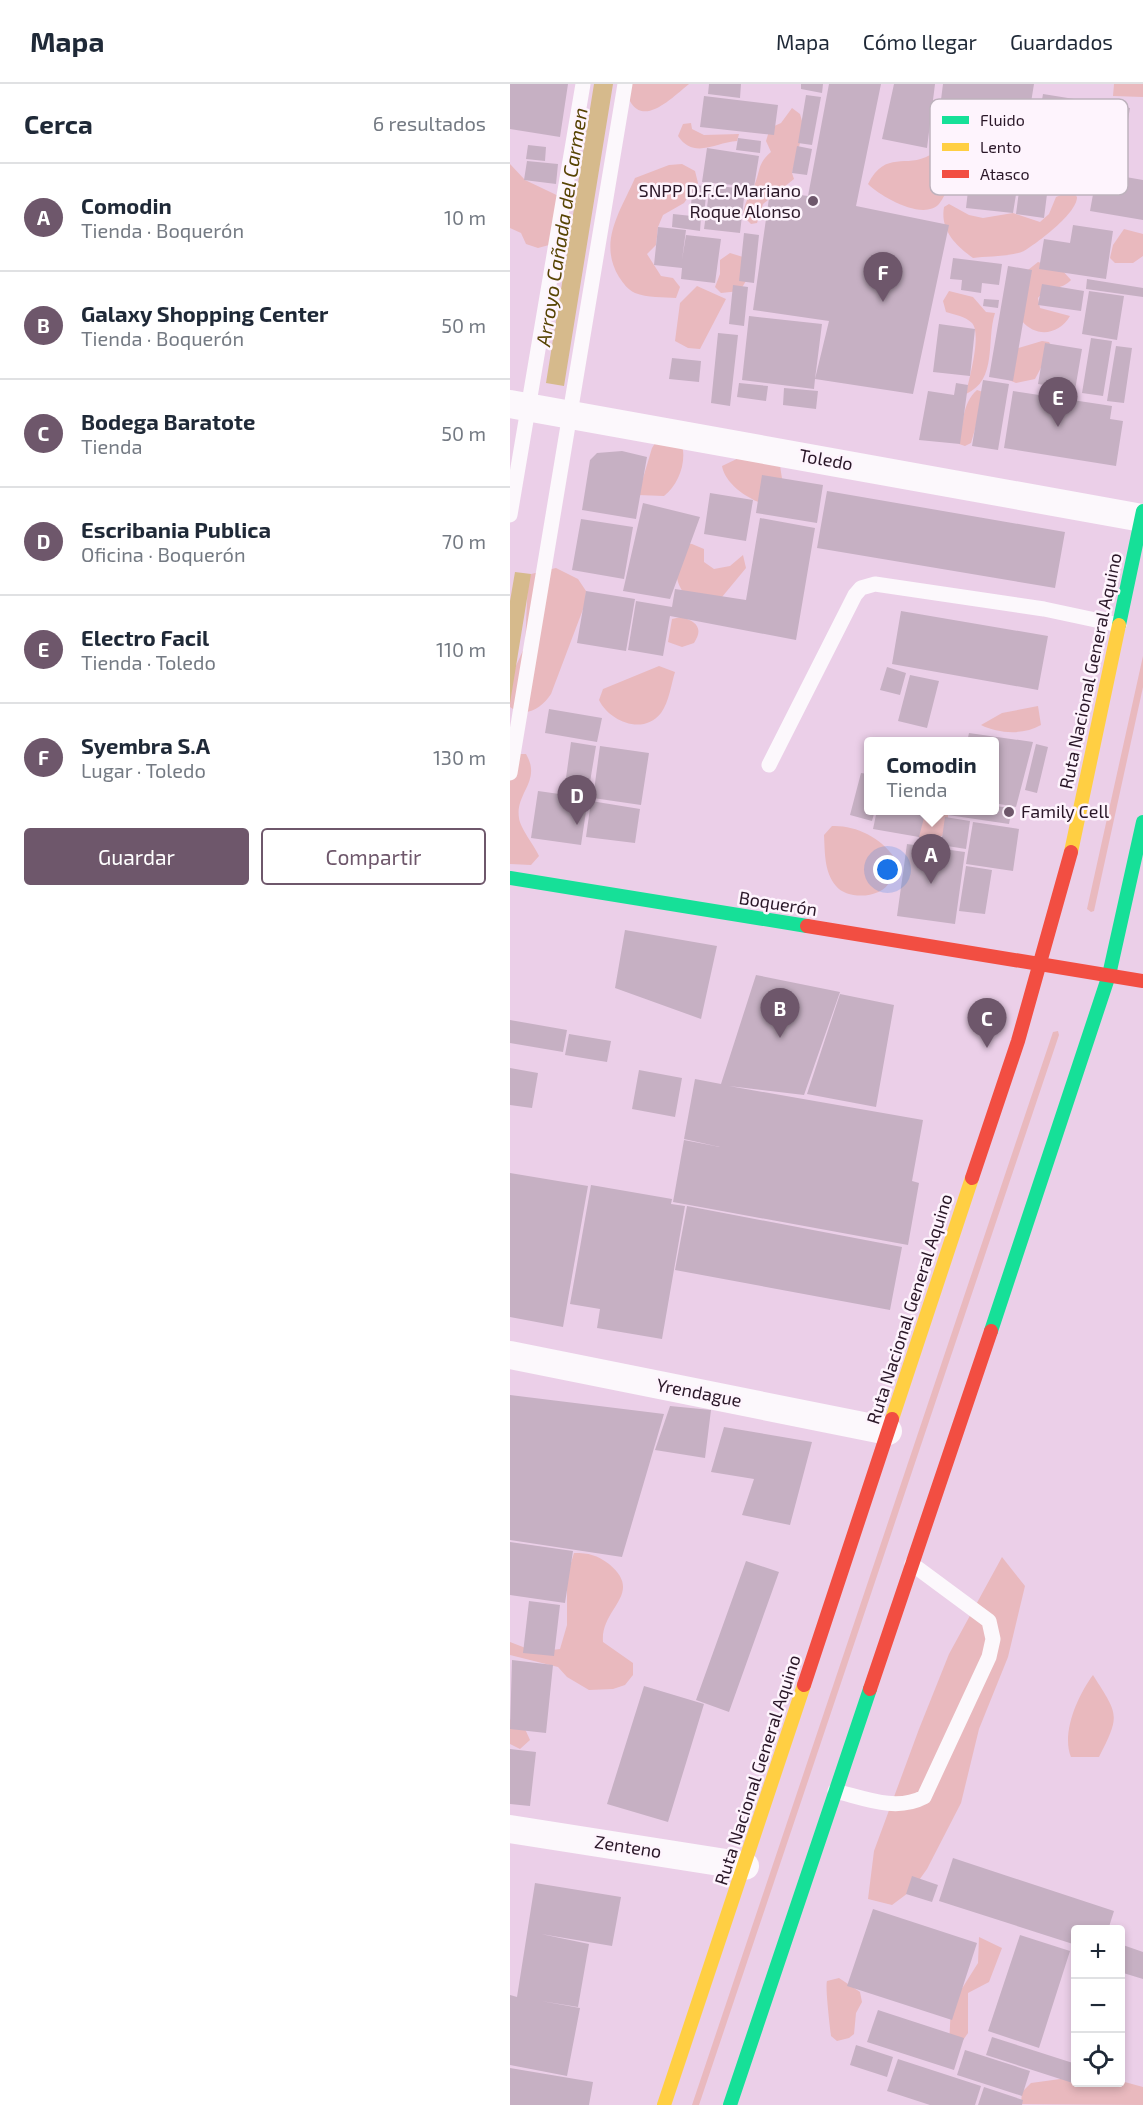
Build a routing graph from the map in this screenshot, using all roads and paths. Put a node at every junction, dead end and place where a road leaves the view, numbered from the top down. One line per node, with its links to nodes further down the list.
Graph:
1 (583, 84): 3 (lane)
2 (625, 84): 4 (lane)
3 (519, 405): 4 (street, Toledo); 5 (lane)
4 (570, 414): 6 (street, Toledo); 9 (lane)
5 (510, 515)
6 (1142, 515): 7 (main road, Ruta Nacional General Aquino)
7 (1119, 625): 8 (lane); 14 (main road, Ruta Nacional General Aquino)
8 (769, 765)
9 (510, 773)
10 (1143, 822): 12 (main road)
11 (510, 878): 14 (main road, Boquerón)
12 (1128, 897): 13 (lane); 15 (main road)
13 (1143, 900)
14 (1041, 964): 15 (main road, Boquerón); 18 (main road, Ruta Nacional General Aquino)
15 (1109, 975): 16 (main road, Boquerón); 19 (main road)
16 (1143, 981)
17 (510, 1355): 18 (street, Yrendague)
18 (888, 1431): 22 (main road, Ruta Nacional General Aquino)
19 (912, 1564): 20 (main road); 20 (lane)
20 (835, 1791): 24 (main road)
21 (510, 1829): 22 (street, Zenteno)
22 (745, 1866): 23 (main road, Ruta Nacional General Aquino)
23 (664, 2105)
24 (730, 2105)

